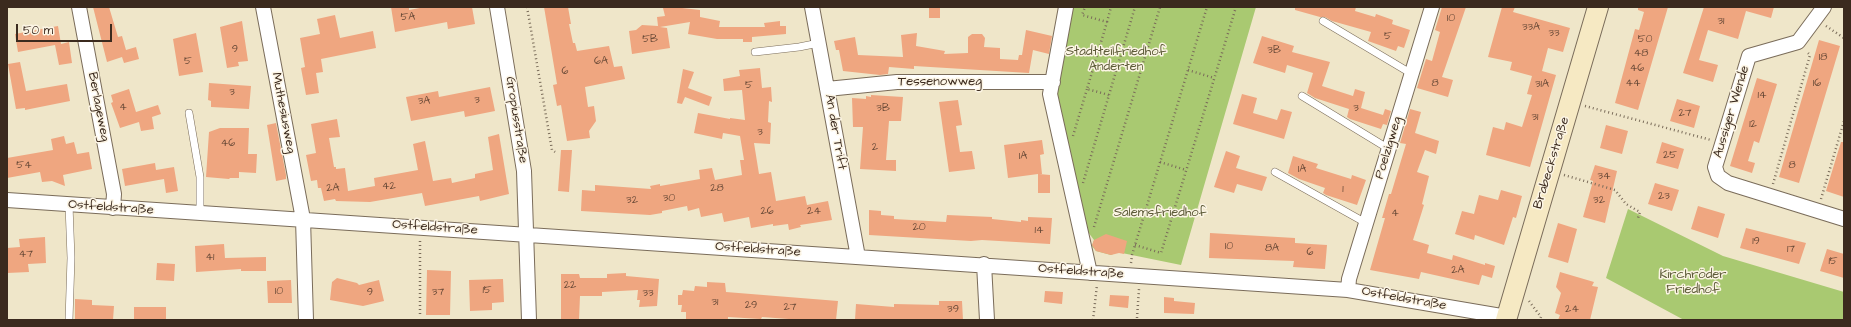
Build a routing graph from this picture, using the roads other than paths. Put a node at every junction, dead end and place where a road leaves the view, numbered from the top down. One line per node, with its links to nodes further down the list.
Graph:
1 (79, 7): 21 (street, Berlageweg)
2 (263, 7): 24 (street, Muthesiusweg)
3 (497, 7): 26 (street, Gropiusstraße)
4 (812, 7): 10 (street, An der Trift)
5 (1066, 7): 13 (street)
6 (1432, 7): 12 (street, Poelzigweg)
7 (1598, 7): 31 (main road, Brabeckstraße)
8 (1824, 7): 23 (street, Aussiger Wende)
9 (1323, 21): 12 (lane)
10 (819, 42): 11 (lane); 14 (street, An der Trift)
11 (755, 52)
12 (1412, 74): 17 (street, Poelzigweg)
13 (1053, 82): 14 (street, Tessenowweg); 29 (street)
14 (827, 89): 27 (street, An der Trift)
15 (1302, 96): 17 (lane)
16 (189, 113): 22 (lane)
17 (1389, 149): 25 (street, Poelzigweg)
18 (1275, 172): 25 (lane)
19 (7, 200): 20 (street, Ostfeldstraße)
20 (69, 205): 21 (street, Ostfeldstraße); 32 (lane)
21 (113, 208): 22 (street, Ostfeldstraße)
22 (200, 213): 24 (street, Ostfeldstraße)
23 (1844, 219)
24 (303, 220): 26 (street, Ostfeldstraße); 33 (street, Muthesiusweg)
25 (1366, 223): 30 (street, Poelzigweg)
26 (527, 235): 27 (street, Ostfeldstraße); 34 (street, Gropiusstraße)
27 (858, 257): 28 (street, Ostfeldstraße)
28 (984, 264): 29 (street, Ostfeldstraße); 35 (street)
29 (1094, 273): 30 (street, Ostfeldstraße)
30 (1348, 290): 31 (street, Ostfeldstraße)
31 (1507, 319)
32 (69, 320)
33 (306, 320)
34 (528, 320)
35 (987, 320)

